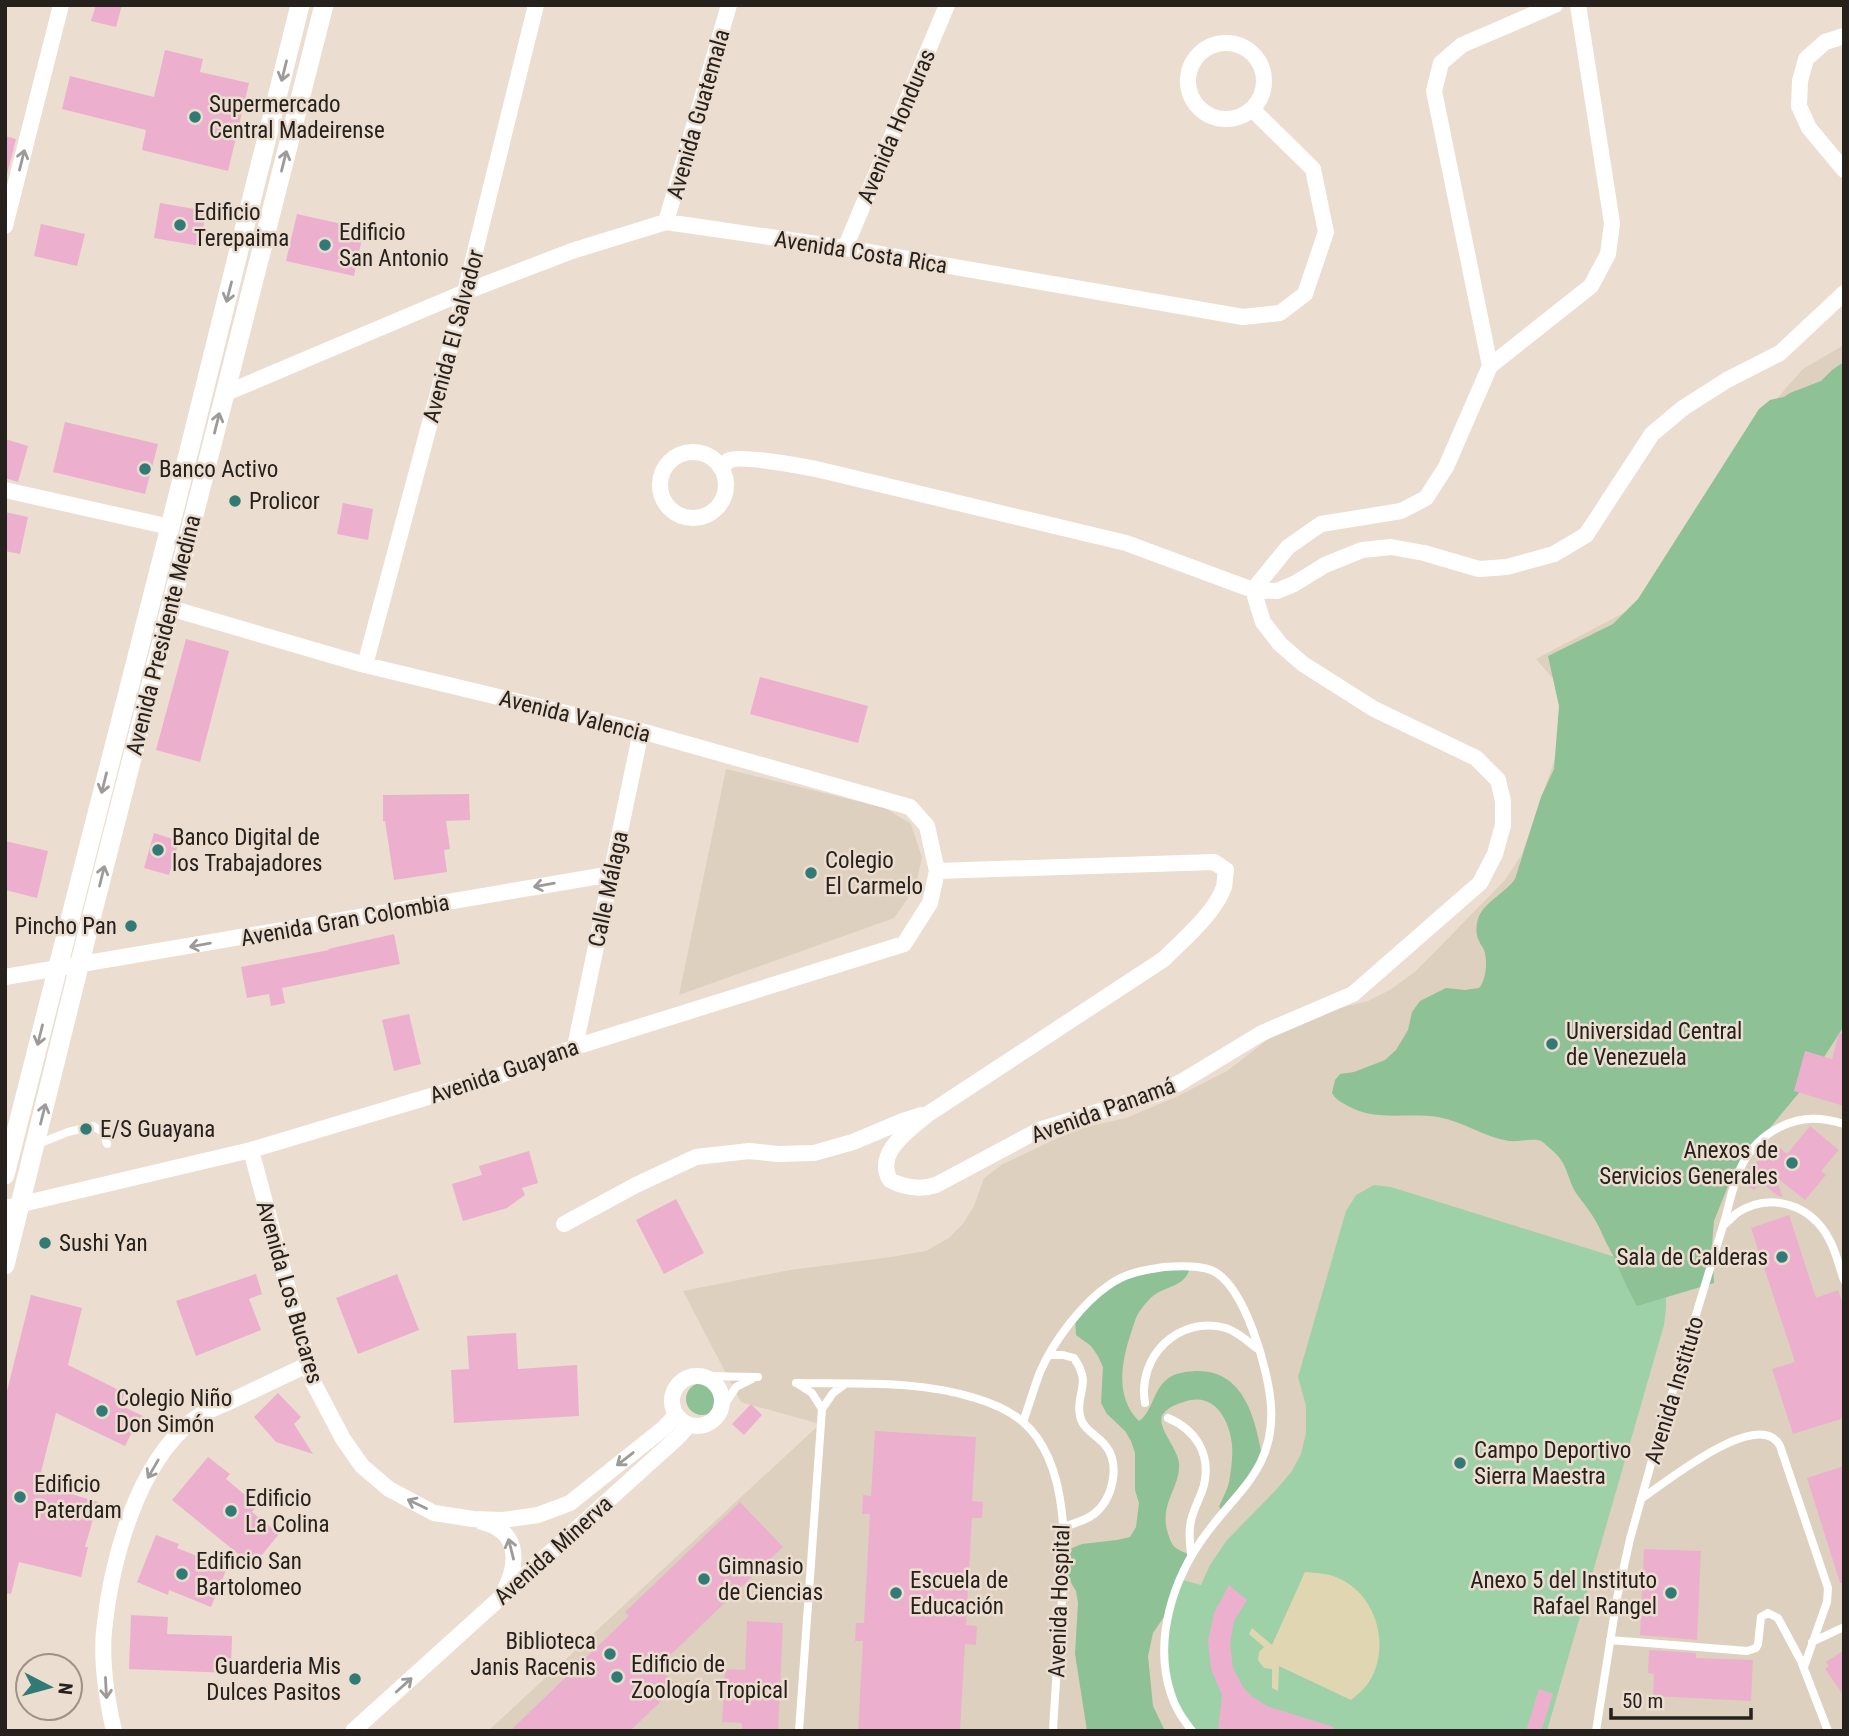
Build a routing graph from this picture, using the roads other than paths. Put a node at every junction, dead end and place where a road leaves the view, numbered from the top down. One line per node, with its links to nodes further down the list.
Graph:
1 (61, 5): 13 (street, one-way to 1)
2 (300, 5): 21 (street, Avenida Presidente Medina, one-way to 21)
3 (324, 5): 18 (street, Avenida Presidente Medina, one-way to 3)
4 (536, 5): 15 (street, Avenida El Salvador)
5 (729, 5): 12 (street, Avenida Guatemala)
6 (947, 5): 14 (street, Avenida Honduras)
7 (1555, 5): 17 (street)
8 (1578, 5): 17 (street)
9 (1844, 36): 11 (street)
10 (1252, 109): 10 (street); 14 (street, Avenida Costa Rica)
11 (1844, 170)
12 (666, 222): 14 (street, Avenida Costa Rica); 15 (street, Avenida Costa Rica)
13 (5, 226)
14 (845, 248)
15 (465, 292): 18 (street, Avenida Costa Rica); 24 (street, Avenida El Salvador)
16 (1844, 293): 22 (street)
17 (1490, 366): 22 (street)
18 (224, 394): 23 (street, Avenida Presidente Medina, one-way to 18)
19 (720, 467): 19 (street); 22 (street)
20 (5, 489): 21 (street)
21 (170, 527): 29 (street, Avenida Presidente Medina, one-way to 29)
22 (1253, 590): 32 (street, Avenida Panamá)
23 (170, 608): 24 (street, Avenida Valencia); 28 (street, Avenida Presidente Medina, one-way to 23)
24 (365, 665): 25 (street, Avenida Valencia)
25 (640, 731): 26 (street, Avenida Valencia); 27 (street, Calle Málaga)
26 (937, 871): 31 (street, Avenida Guayana); 32 (street, Avenida Panamá)
27 (612, 874): 28 (street, Avenida Gran Colombia, one-way to 28); 31 (street, Calle Málaga)
28 (79, 966): 29 (street, Avenida Gran Colombia); 35 (street, Avenida Presidente Medina, one-way to 28)
29 (57, 968): 30 (street); 37 (street, Avenida Presidente Medina, one-way to 37)
30 (5, 977)
31 (575, 1047): 36 (street, Avenida Guayana)
32 (928, 1114): 40 (street)
33 (1844, 1124): 39 (lane, Avenida Instituto)
34 (107, 1144): 35 (lane)
35 (35, 1146): 38 (street, Avenida Presidente Medina)
36 (251, 1150): 38 (street, Avenida Guayana); 45 (street, Avenida Los Bucares)
37 (5, 1175)
38 (13, 1206): 41 (street, Avenida Presidente Medina)
39 (1725, 1220): 42 (lane); 54 (lane, Avenida Instituto)
40 (564, 1224)
41 (5, 1265)
42 (1844, 1280)
43 (1258, 1349): 44 (lane); 48 (lane); 57 (lane)
44 (1049, 1355): 53 (lane); 56 (lane)
45 (307, 1365): 55 (street, Avenida Los Bucares, one-way to 45); 63 (street, one-way to 63)
46 (700, 1376): 50 (street); 50 (lane); 52 (street)
47 (846, 1383): 49 (lane); 49 (lane, Avenida Hospital); 53 (lane, Avenida Hospital)
48 (1145, 1402)
49 (822, 1409): 65 (lane)
50 (721, 1410): 52 (street)
51 (1168, 1418): 57 (lane)
52 (682, 1420): 55 (street, Avenida Los Bucares, one-way to 55); 58 (street, Avenida Minerva)
53 (1023, 1422): 56 (lane, Avenida Hospital)
54 (1642, 1499): 60 (lane, Avenida Instituto); 61 (lane)
55 (473, 1519): 58 (street, Avenida Los Bucares, one-way to 55)
56 (1064, 1527): 66 (lane, Avenida Hospital)
57 (1191, 1555): 67 (lane)
58 (500, 1598): 64 (street, Avenida Minerva, one-way to 58)
59 (1844, 1627): 61 (lane)
60 (1610, 1640): 62 (lane); 68 (lane, Avenida Instituto)
61 (1812, 1642): 62 (lane)
62 (1804, 1667): 69 (lane)
63 (114, 1731)
64 (353, 1731)
65 (799, 1731)
66 (1053, 1731)
67 (1192, 1731)
68 (1596, 1731)
69 (1828, 1731)

